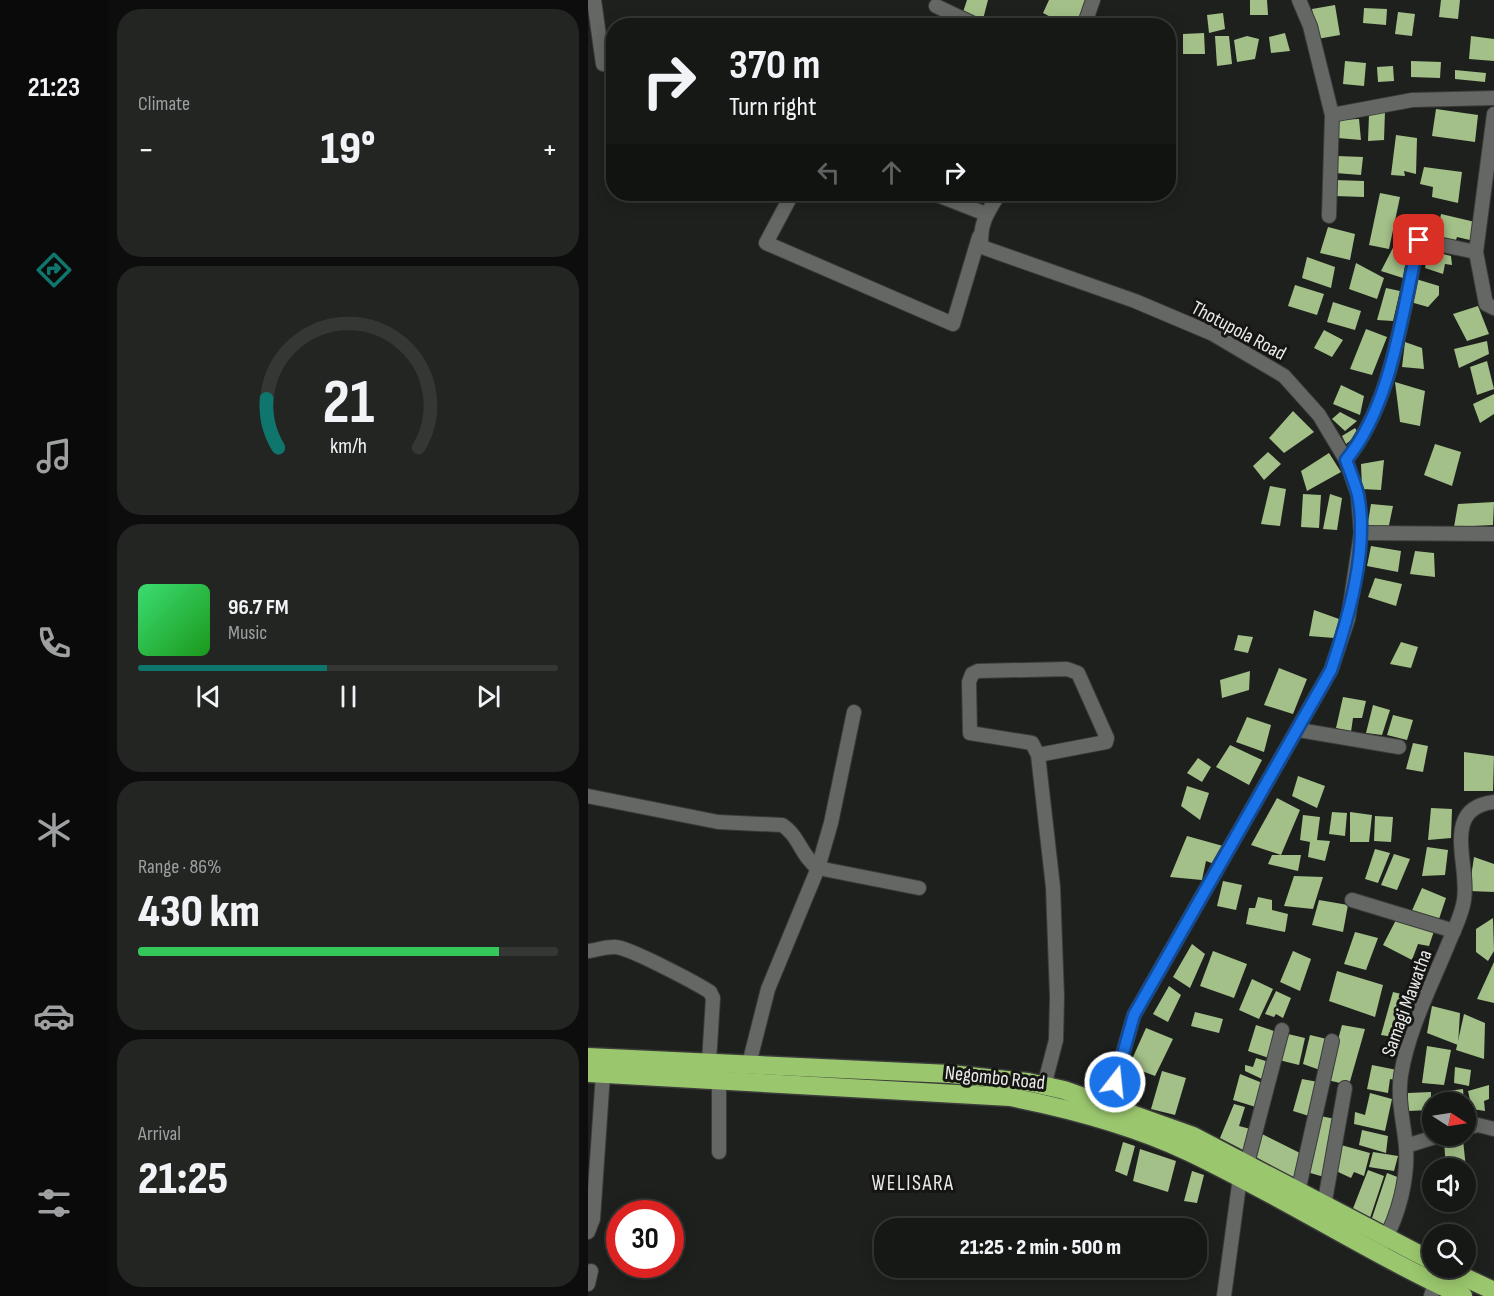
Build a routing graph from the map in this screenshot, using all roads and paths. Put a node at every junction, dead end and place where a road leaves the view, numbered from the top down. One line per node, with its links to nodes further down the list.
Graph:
1 (594, 0): 7 (street)
2 (1093, 0): 6 (street)
3 (1299, 0): 10 (street)
4 (936, 6): 5 (street)
5 (961, 18)
6 (1087, 18)
7 (603, 64)
8 (1494, 98): 10 (street)
9 (1494, 114): 11 (street)
10 (1332, 115): 16 (street)
11 (1490, 193): 18 (street)
12 (788, 201): 17 (street)
13 (953, 201): 15 (street)
14 (994, 201): 15 (street)
15 (986, 214): 17 (street)
16 (1329, 216)
17 (980, 235): 20 (street, Thotupola Road)
18 (1476, 252): 19 (street); 20 (street)
19 (1494, 309)
20 (1346, 460): 21 (street, Thotupola Road)
21 (1361, 533): 22 (street); 24 (street, Thotupola Road)
22 (1494, 534)
23 (854, 712): 29 (street)
24 (1299, 730): 25 (street); 44 (street, Thotupola Road)
25 (1399, 747)
26 (1038, 755): 26 (street); 41 (street)
27 (588, 796): 29 (street)
28 (1494, 802): 32 (street, Samagi Mawatha)
29 (818, 868): 30 (street); 38 (street)
30 (919, 888)
31 (1352, 900): 32 (street)
32 (1454, 931): 48 (street, Samagi Mawatha)
33 (588, 951): 37 (street)
34 (1282, 1030): 50 (street)
35 (1332, 1041): 51 (street)
36 (588, 1057): 37 (highway, Negombo Road)
37 (709, 1062): 38 (highway, Negombo Road)
38 (749, 1064): 41 (highway, Negombo Road)
39 (595, 1073): 40 (highway, Negombo Road); 43 (street)
40 (719, 1081): 44 (highway, Negombo Road); 49 (street)
41 (1044, 1086): 44 (highway, Negombo Road)
42 (1345, 1088): 52 (street)
43 (594, 1108): 53 (street)
44 (1106, 1112): 50 (highway, Negombo Road)
45 (1476, 1126): 46 (street)
46 (1494, 1129)
47 (1422, 1141): 48 (street)
48 (1406, 1146): 54 (street, Samagi Mawatha)
49 (719, 1152)
50 (1243, 1168): 51 (highway, Negombo Road); 54 (highway, Negombo Road); 59 (street)
51 (1298, 1192): 52 (highway, Negombo Road)
52 (1324, 1206): 54 (highway, Negombo Road)
53 (588, 1232)
54 (1382, 1245): 55 (highway, Negombo Road); 57 (highway, Negombo Road)
55 (1422, 1258)
56 (1466, 1278): 58 (highway)
57 (1433, 1290): 60 (highway, Negombo Road)
58 (1494, 1291)
59 (1224, 1296)
60 (1463, 1296)

